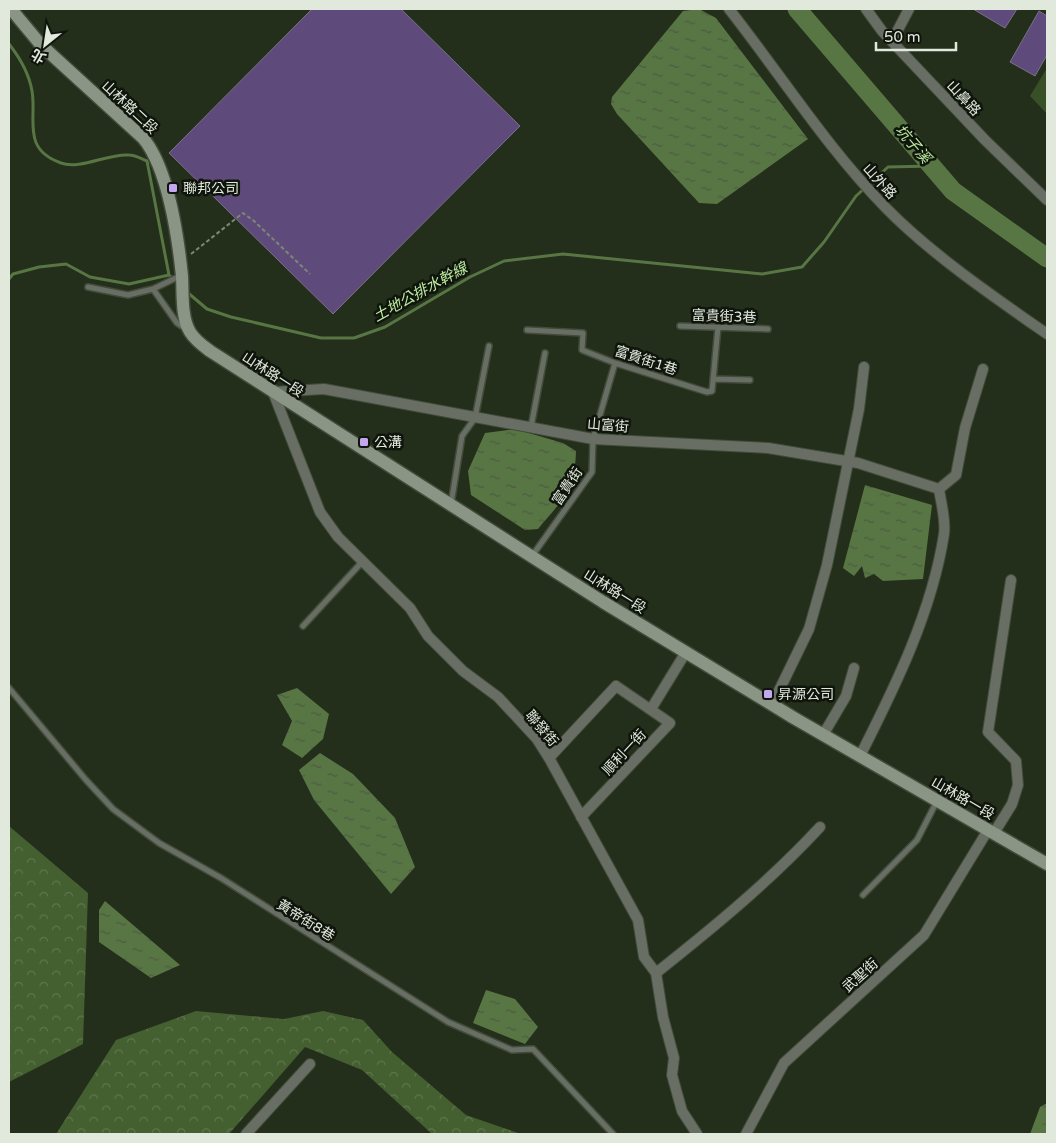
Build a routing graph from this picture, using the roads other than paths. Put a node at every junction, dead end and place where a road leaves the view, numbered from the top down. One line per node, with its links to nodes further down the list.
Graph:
1 (11, 9): 7 (main road, 山林路二段)
2 (729, 9): 16 (street, 山外路)
3 (866, 9): 5 (street, 山鼻路)
4 (909, 9): 5 (street)
5 (892, 41): 6 (street, 山鼻路)
6 (1047, 200)
7 (182, 280): 9 (lane); 10 (main road, 山林路二段)
8 (88, 287): 9 (lane)
9 (153, 289): 15 (lane)
10 (186, 320): 15 (main road, 山林路一段)
11 (680, 326): 12 (lane, 富貴街3巷)
12 (718, 327): 13 (lane, 富貴街3巷); 22 (lane)
13 (768, 329)
14 (527, 330): 19 (lane, 富貴街1巷)
15 (191, 333): 24 (main road, 山林路一段)
16 (1047, 334)
17 (489, 346): 25 (lane)
18 (545, 353): 26 (lane)
19 (615, 363): 22 (lane, 富貴街1巷); 27 (lane, 富貴街)
20 (864, 367): 28 (street)
21 (983, 369): 29 (street)
22 (713, 379): 23 (lane)
23 (750, 380)
24 (273, 392): 25 (street, 山富街); 30 (main road, 山林路一段); 32 (street, 聯發街)
25 (475, 418): 26 (street, 山富街); 30 (lane)
26 (530, 428): 27 (street, 山富街)
27 (593, 439): 28 (street, 山富街); 31 (lane, 富貴街)
28 (848, 462): 29 (street, 山富街); 38 (street)
29 (939, 489): 41 (street)
30 (451, 505): 31 (main road, 山林路一段)
31 (532, 556): 35 (main road, 山林路一段)
32 (362, 562): 34 (lane); 42 (street, 聯發街)
33 (1011, 580): 46 (street, 武聖街)
34 (303, 626)
35 (686, 652): 38 (main road, 山林路一段); 39 (street)
36 (854, 668): 40 (street)
37 (9, 688): 52 (lane, 黃帝街8巷)
38 (772, 705): 40 (main road, 山林路一段)
39 (651, 709): 42 (street); 44 (street, 順利一街)
40 (824, 735): 41 (main road, 山林路一段)
41 (860, 756): 43 (main road, 山林路一段)
42 (549, 758): 44 (street, 聯發街)
43 (937, 801): 46 (main road, 山林路一段); 48 (lane)
44 (581, 817): 49 (street, 聯發街)
45 (820, 827): 49 (street)
46 (991, 832): 47 (main road, 山林路一段); 54 (street, 武聖街)
47 (1047, 864)
48 (863, 895)
49 (656, 972): 53 (street, 聯發街)
50 (310, 1064): 51 (street)
51 (246, 1134)
52 (613, 1134)
53 (697, 1134)
54 (746, 1134)

